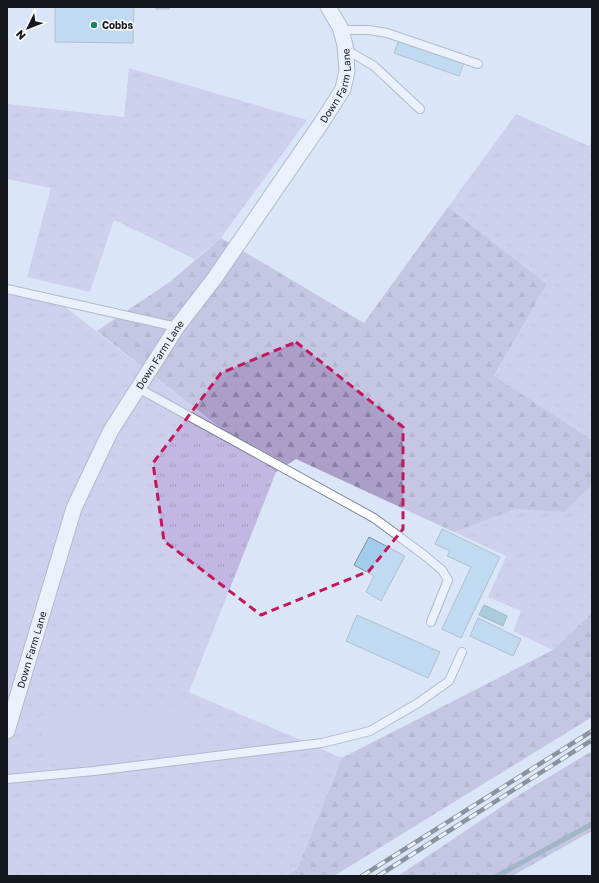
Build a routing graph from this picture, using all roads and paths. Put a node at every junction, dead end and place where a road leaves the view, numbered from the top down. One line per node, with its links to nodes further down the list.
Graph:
1 (328, 7): 2 (street, Down Farm Lane)
2 (341, 30): 3 (street, Down Farm Lane); 4 (lane)
3 (345, 49): 5 (lane); 7 (street, Down Farm Lane)
4 (478, 64)
5 (420, 109)
6 (7, 289): 7 (lane)
7 (177, 327): 8 (street, Down Farm Lane)
8 (138, 388): 9 (lane); 11 (street, Down Farm Lane)
9 (431, 622)
10 (462, 652): 12 (lane)
11 (7, 731)
12 (7, 779)

